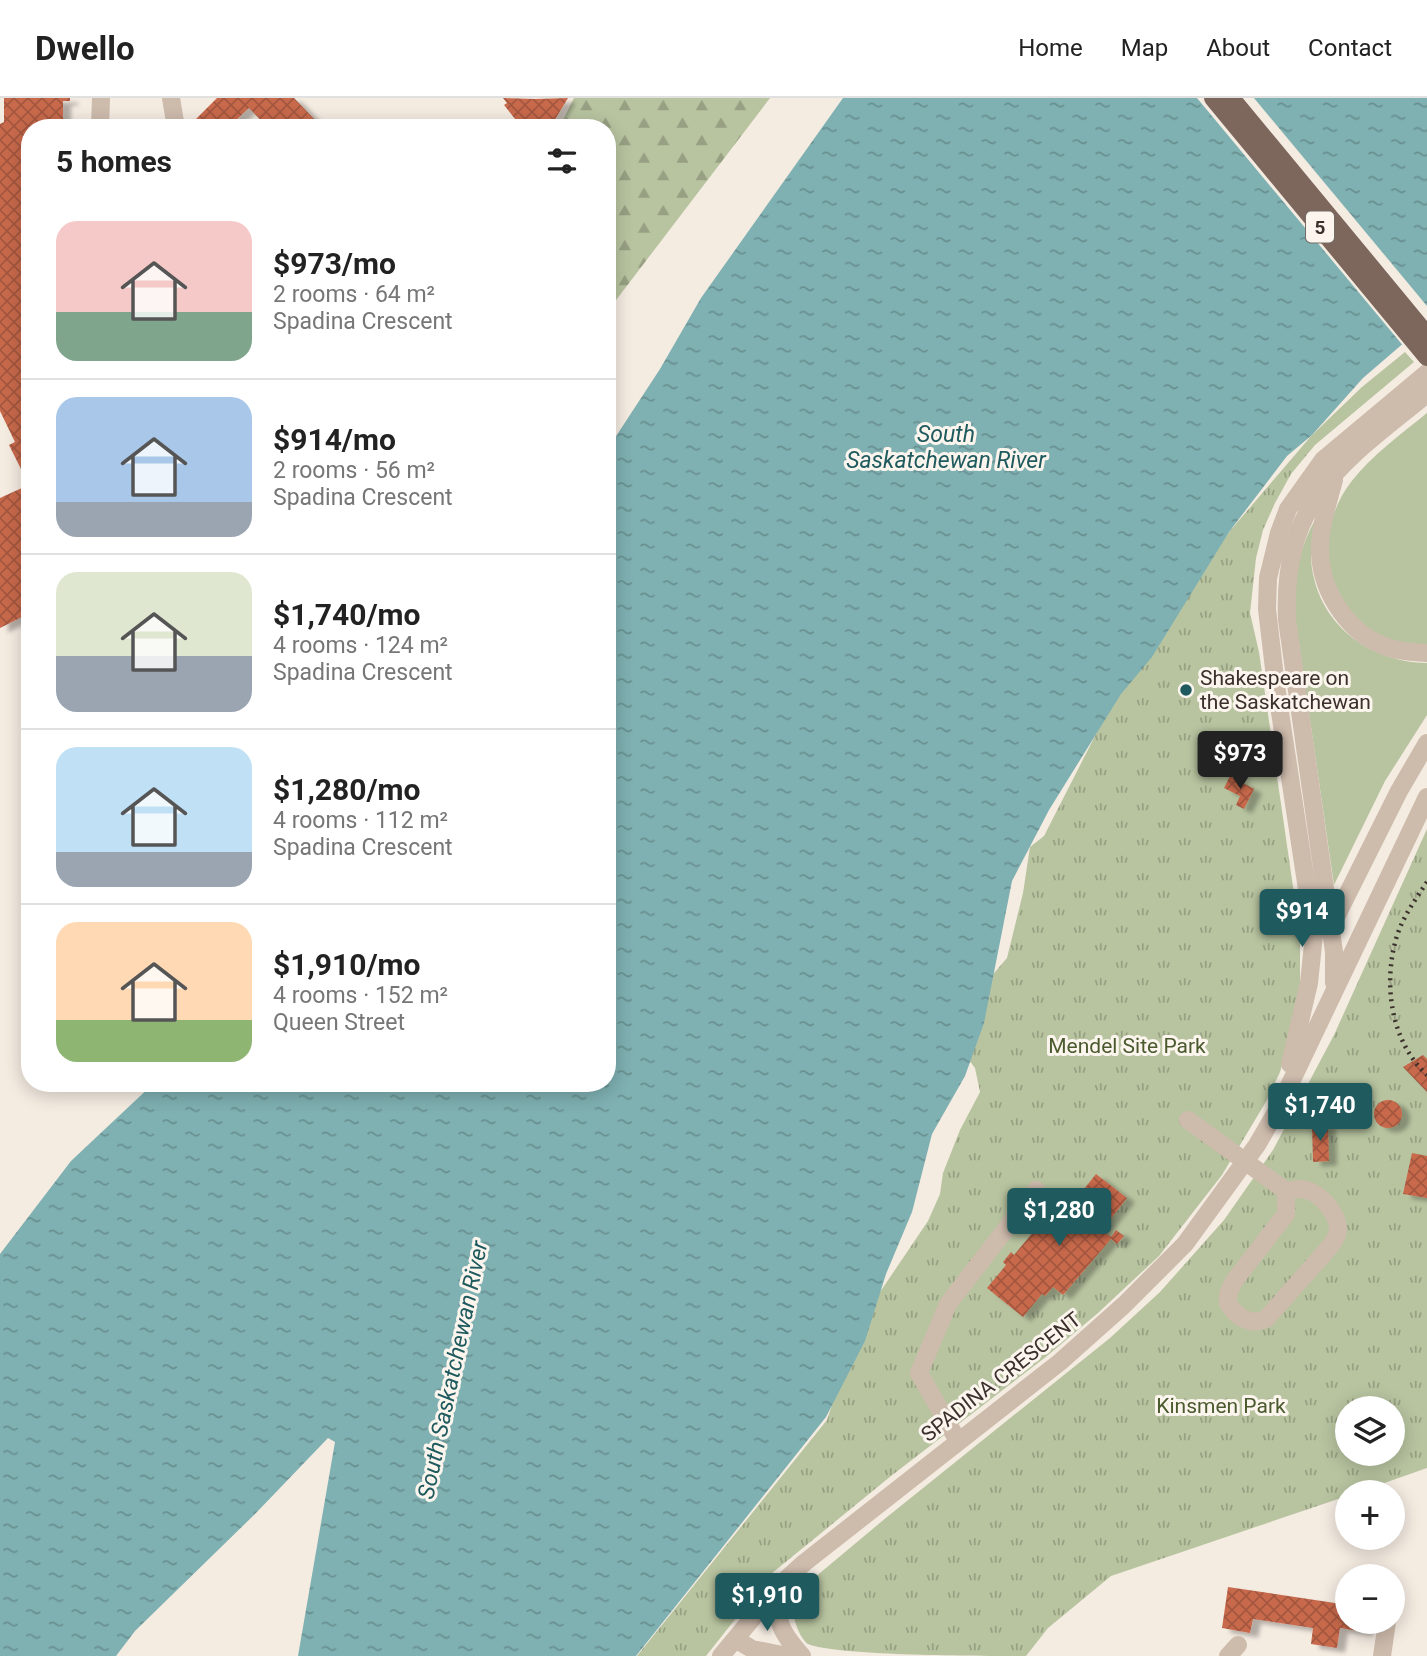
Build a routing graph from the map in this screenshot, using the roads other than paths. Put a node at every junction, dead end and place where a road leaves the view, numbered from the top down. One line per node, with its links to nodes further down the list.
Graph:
1 (101, 98): 5 (street)
2 (171, 98): 6 (street)
3 (1213, 98): 8 (main road, 5)
4 (1231, 98): 7 (main road, 5)
5 (100, 119)
6 (174, 119)
7 (1427, 335)
8 (1427, 357)
9 (1427, 373): 16 (street, SPADINA CRESCENT)
10 (1427, 394): 11 (street, SPADINA CRESCENT)
11 (1337, 469): 12 (street); 15 (street, SPADINA CRESCENT)
12 (1427, 653)
13 (1427, 743): 15 (street, SPADINA CRESCENT)
14 (1427, 797): 17 (street, SPADINA CRESCENT)
15 (1330, 929): 16 (street, SPADINA CRESCENT); 17 (street, SPADINA CRESCENT)
16 (1309, 983): 18 (street, SPADINA CRESCENT)
17 (1334, 988): 18 (street, SPADINA CRESCENT)
18 (1279, 1107): 20 (street, SPADINA CRESCENT)
19 (1188, 1120): 20 (street)
20 (1246, 1160): 22 (street); 23 (street, SPADINA CRESCENT)
21 (1036, 1190): 23 (street)
22 (1286, 1191): 22 (street)
23 (958, 1441): 24 (street, SPADINA CRESCENT)
24 (781, 1584): 26 (street, SPADINA CRESCENT); 29 (street)
25 (1385, 1634): 30 (street)
26 (735, 1639): 27 (street, SPADINA CRESCENT); 28 (street)
27 (721, 1656)
28 (787, 1656)
29 (802, 1656)
30 (1382, 1656)

